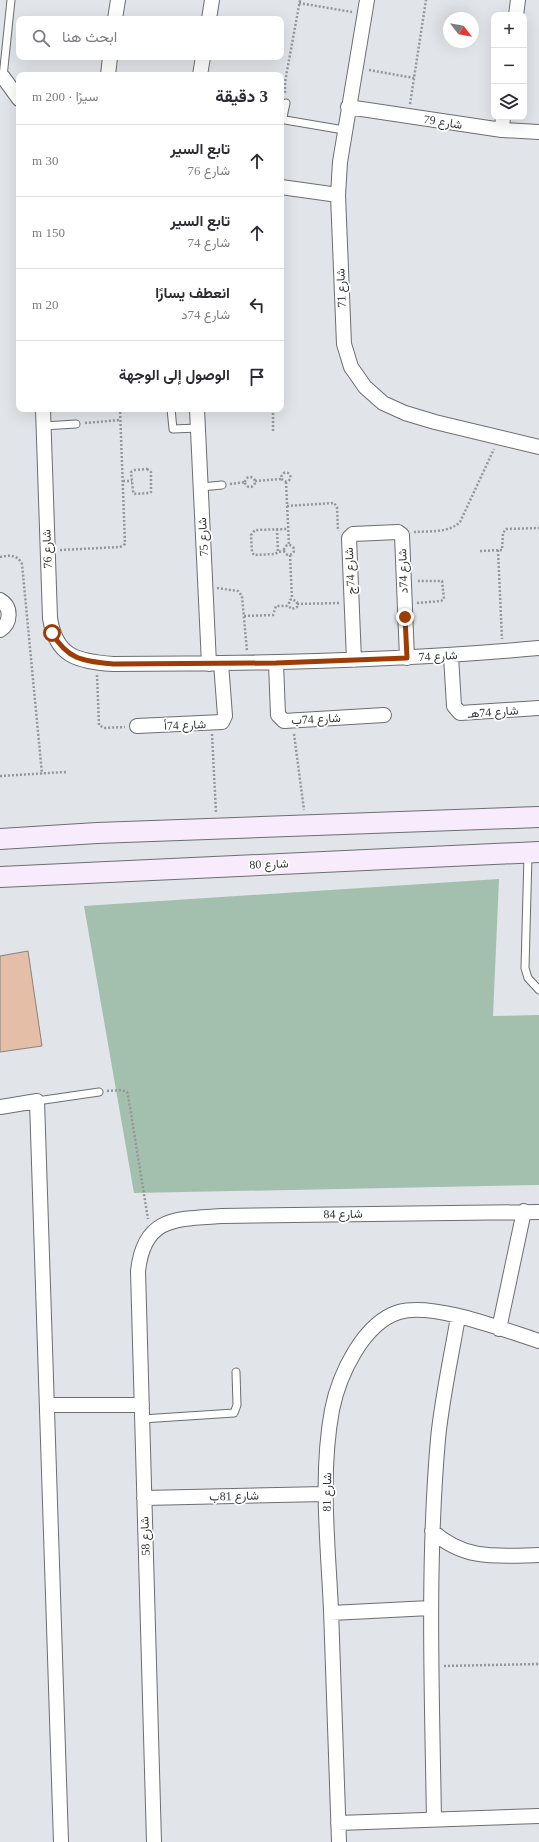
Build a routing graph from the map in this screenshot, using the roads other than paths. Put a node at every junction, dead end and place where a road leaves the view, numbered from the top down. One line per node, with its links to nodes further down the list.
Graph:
1 (11, 0): 13 (lane)
2 (118, 0): 7 (street)
3 (212, 0): 8 (street)
4 (367, 0): 17 (street, شارع 71)
5 (518, 0): 6 (street)
6 (516, 12)
7 (115, 16)
8 (209, 16)
9 (110, 60): 11 (street)
10 (202, 60): 12 (street)
11 (108, 72)
12 (200, 72)
13 (2, 77): 14 (street); 15 (street)
14 (16, 81)
15 (16, 95)
16 (286, 104): 18 (lane)
17 (348, 107): 20 (street, شارع 79); 21 (street, شارع 71)
18 (284, 113)
19 (284, 118): 21 (lane)
20 (503, 124): 22 (street, شارع 79)
21 (344, 130): 24 (street, شارع 71)
22 (539, 132)
23 (284, 187): 24 (street)
24 (338, 194): 31 (street, شارع 71)
25 (43, 412): 29 (street, شارع 76)
26 (171, 412): 30 (lane)
27 (197, 412): 30 (street, شارع 75)
28 (76, 424): 29 (lane)
29 (43, 426): 41 (street, شارع 76)
30 (198, 428): 33 (street, شارع 75)
31 (539, 447)
32 (222, 485): 33 (lane)
33 (201, 488): 43 (street, شارع 75)
34 (401, 533): 39 (street, شارع 74د); 40 (street, شارع 74ج)
35 (0, 600): 36 (street)
36 (0, 630)
37 (539, 648): 38 (street, شارع 74)
38 (451, 656): 39 (street, شارع 74); 44 (street, شارع 74هـ)
39 (407, 658): 40 (street, شارع 74)
40 (354, 660): 42 (street, شارع 74)
41 (96, 662): 43 (street, شارع 74)
42 (276, 663): 43 (street, شارع 74); 45 (street, شارع 74ب)
43 (215, 664): 46 (street, شارع 74أ)
44 (539, 708)
45 (384, 714)
46 (137, 726)
47 (539, 817): 48 (street)
48 (0, 839)
49 (534, 852): 50 (street, شارع 80); 51 (lane)
50 (0, 877)
51 (539, 990)
52 (99, 1092): 53 (lane)
53 (37, 1101): 54 (street); 62 (street)
54 (0, 1107)
55 (524, 1211): 56 (street, شارع 84); 57 (street, شارع 84); 59 (street)
56 (539, 1212)
57 (150, 1233): 63 (street, شارع 58)
58 (458, 1317): 59 (street, شارع 81); 65 (street, شارع 81); 67 (street)
59 (499, 1329): 60 (street, شارع 81)
60 (539, 1341)
61 (236, 1372): 64 (lane)
62 (47, 1405): 63 (street); 74 (street)
63 (142, 1405): 64 (street, شارع 58)
64 (142, 1419): 66 (street, شارع 58)
65 (325, 1494): 66 (street, شارع 81ب); 70 (street, شارع 81)
66 (144, 1498): 75 (street, شارع 58)
67 (432, 1531): 68 (street); 69 (street)
68 (539, 1555)
69 (430, 1608): 70 (street); 72 (street)
70 (331, 1613): 73 (street, شارع 81)
71 (539, 1816): 72 (street)
72 (434, 1820): 73 (street)
73 (338, 1823): 76 (street, شارع 81)
74 (61, 1842)
75 (154, 1842)
76 (339, 1842)

